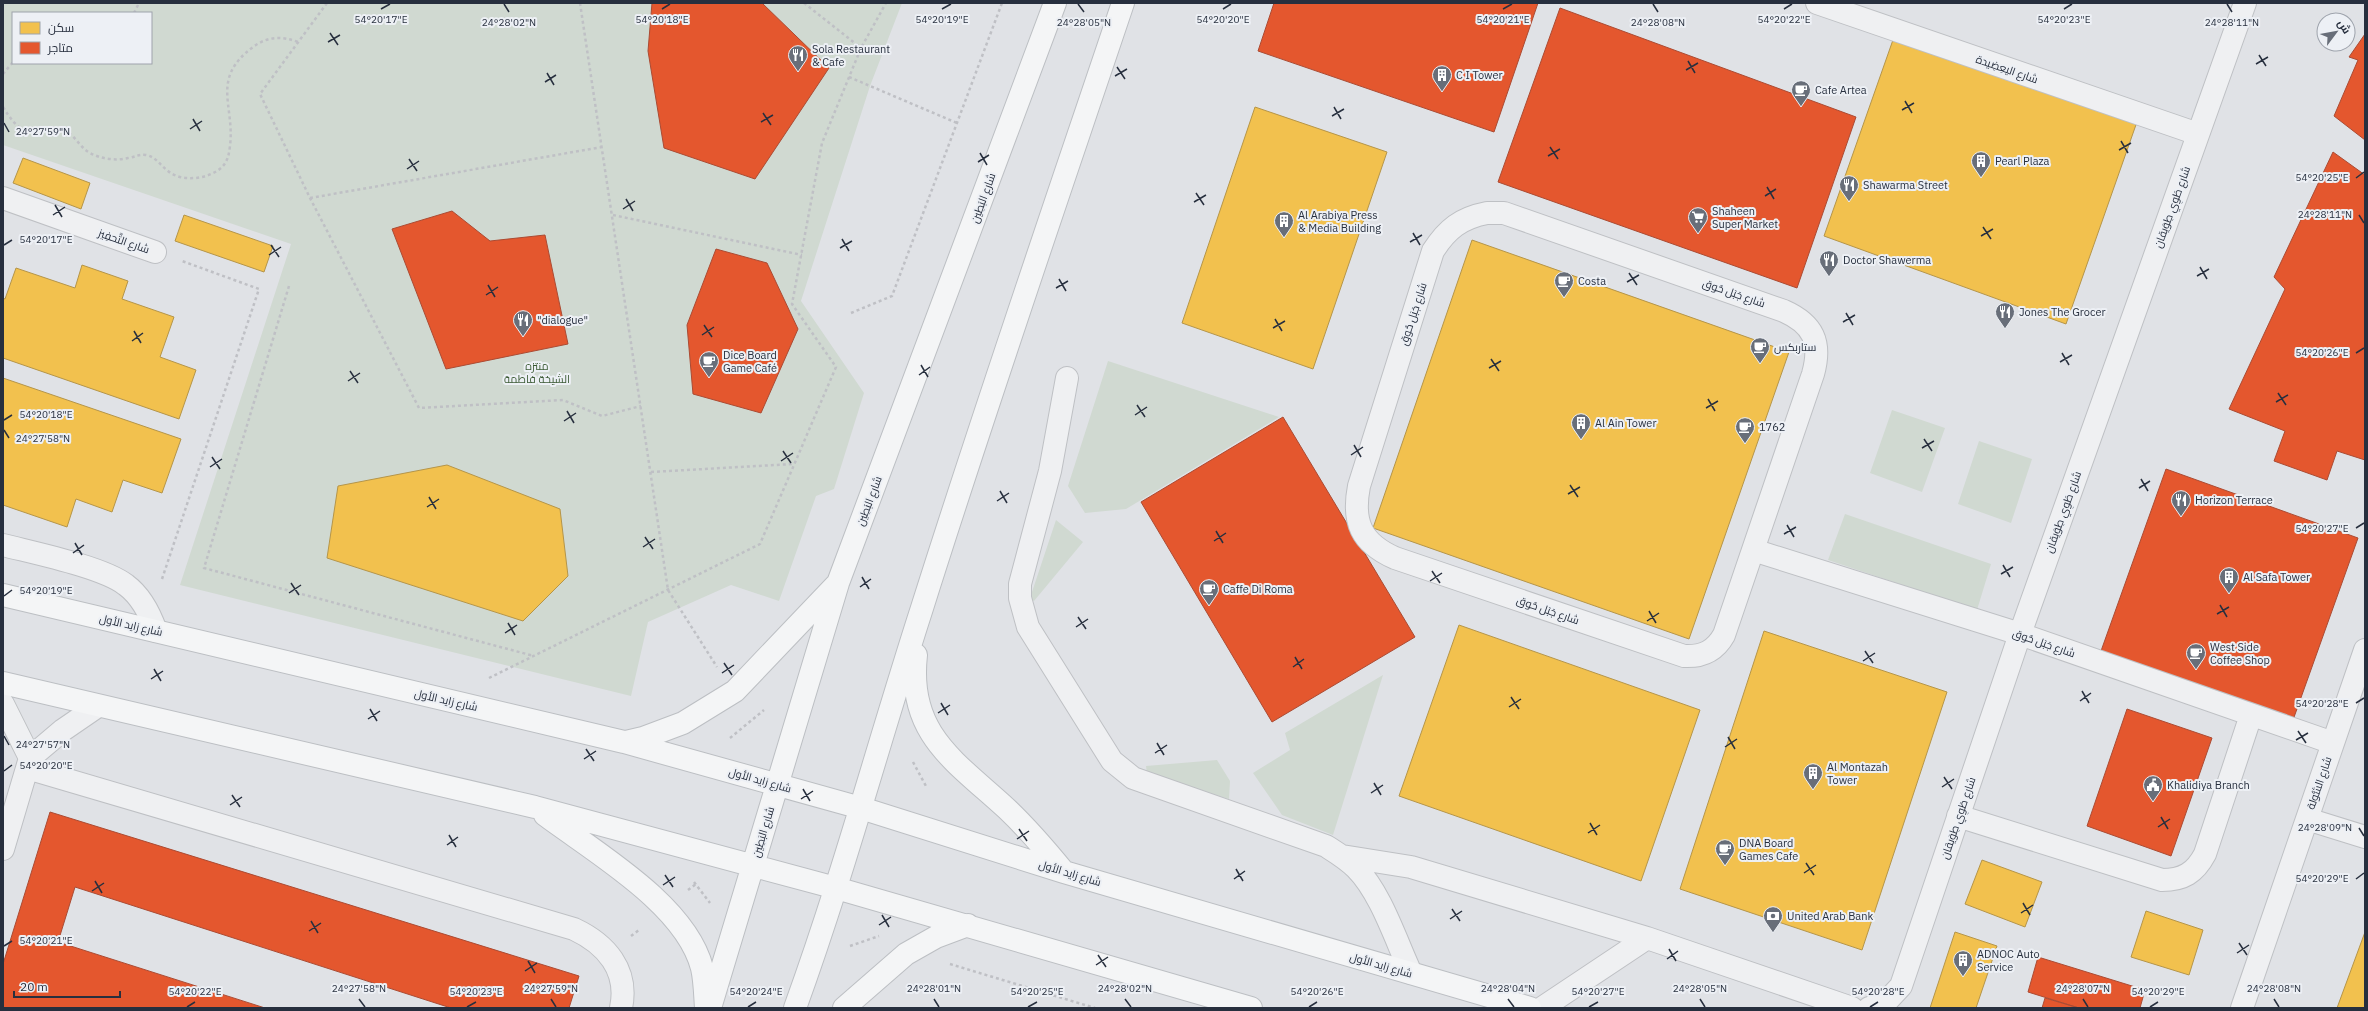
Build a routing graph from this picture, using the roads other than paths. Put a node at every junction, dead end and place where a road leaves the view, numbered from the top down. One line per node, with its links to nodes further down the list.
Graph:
1 (1055, 3): 11 (main road, شارع البَطِين)
2 (1123, 3): 13 (main road)
3 (1817, 3): 5 (street, شارع اليعِضِيدة)
4 (2245, 3): 5 (street, شارع طَوِي طِوَيقان)
5 (2198, 134): 15 (street, شارع طَوِي طِوَيقان)
6 (3, 198): 7 (street, شارع التَّحفِيز)
7 (155, 252)
8 (1067, 378): 31 (street)
9 (3, 545): 14 (street)
10 (1753, 550): 10 (street, شارع جَبَل حُوق); 15 (street, شارع جَبَل حُوق)
11 (838, 583): 21 (main road); 24 (main road, شارع البَطِين)
12 (3, 595): 14 (main road, شارع زايد الأول)
13 (920, 611): 26 (main road); 33 (main road)
14 (153, 623): 21 (main road, شارع زايد الأول)
15 (2020, 634): 20 (street, شارع جَبَل حُوق); 27 (street, شارع طَوِي طِوَيقان)
16 (2365, 650): 22 (street, شارع الشُّولة)
17 (3, 683): 19 (main road)
18 (3, 704): 23 (street)
19 (98, 706): 23 (street); 25 (main road)
20 (2251, 715): 22 (street, شارع جَبَل حُوق); 27 (street)
21 (624, 742): 24 (main road, شارع زايد الأول)
22 (2333, 743): 28 (street, شارع الشُّولة)
23 (29, 763): 30 (street); 38 (street)
24 (778, 784): 26 (main road, شارع زايد الأول); 32 (main road, شارع البَطِين)
25 (535, 807): 32 (main road); 39 (main road)
26 (860, 808): 33 (main road, شارع زايد الأول); 34 (main road)
27 (1958, 816): 47 (street, شارع طَوِي طِوَيقان)
28 (2307, 819): 29 (street); 48 (street, شارع الشُّولة)
29 (2365, 837)
30 (4, 839)
31 (1342, 856): 36 (street); 37 (street)
32 (753, 866): 34 (main road); 40 (main road, شارع البَطِين)
33 (1064, 872): 37 (main road, شارع زايد الأول)
34 (836, 888): 35 (main road); 41 (main road)
35 (968, 925): 42 (main road); 43 (main road)
36 (1647, 938): 45 (street); 46 (street)
37 (1410, 973): 44 (main road, شارع زايد الأول)
38 (621, 1008)
39 (706, 1008)
40 (710, 1008)
41 (795, 1008)
42 (844, 1008)
43 (1251, 1008)
44 (1530, 1008)
45 (1542, 1008)
46 (1852, 1008)
47 (1869, 1008)
48 (2242, 1008)

